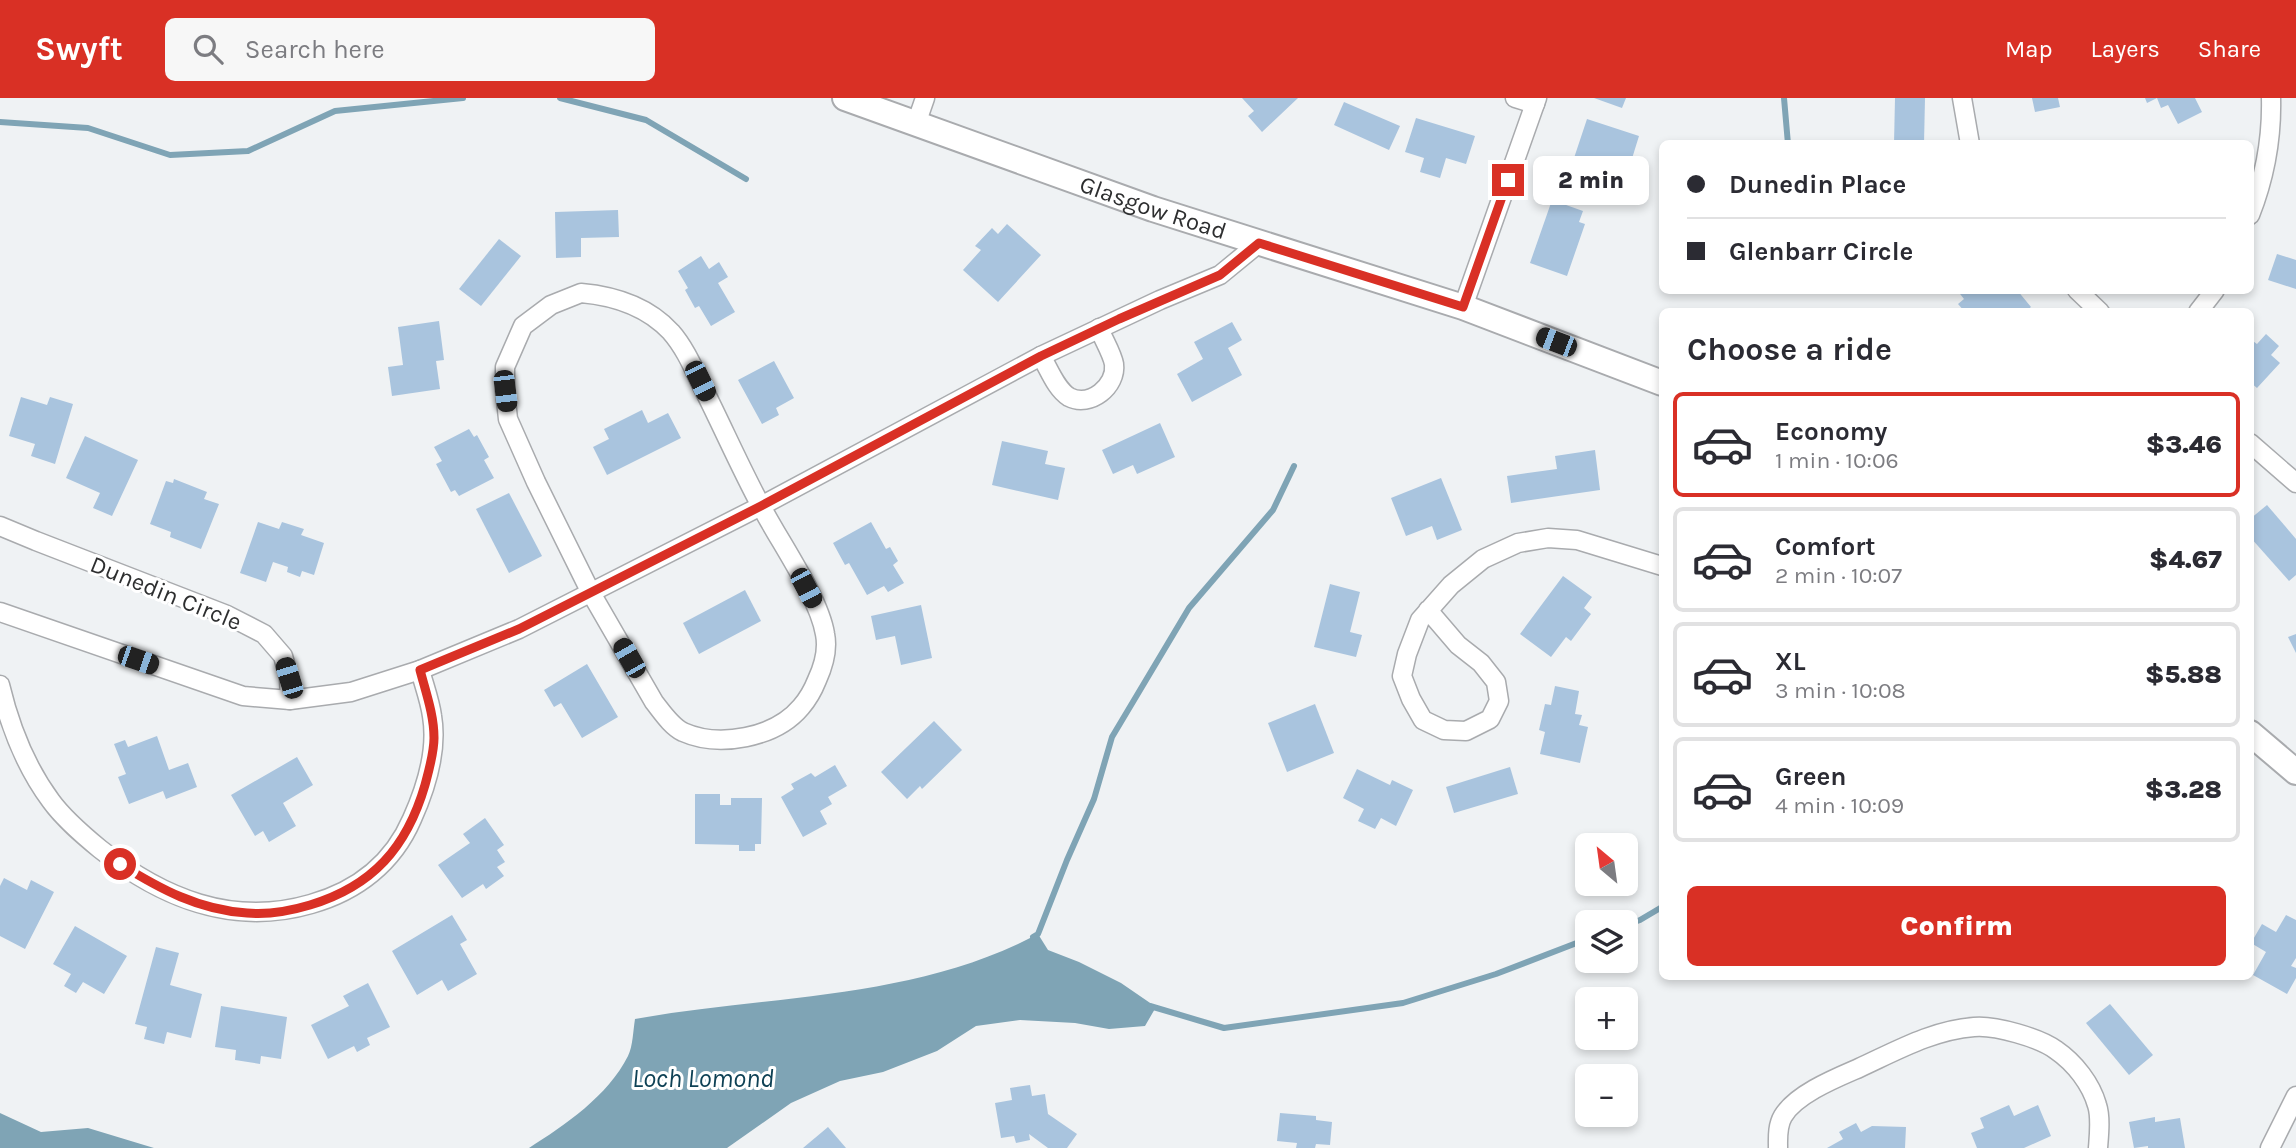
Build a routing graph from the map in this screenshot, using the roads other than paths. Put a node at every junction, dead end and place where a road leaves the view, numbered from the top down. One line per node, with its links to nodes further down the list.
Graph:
1 (845, 98): 7 (street, Glasgow Road)
2 (925, 98): 7 (street)
3 (1515, 98): 6 (street)
4 (1962, 98): 8 (street)
5 (2271, 98): 9 (street)
6 (1536, 101): 13 (street)
7 (916, 124): 10 (street, Glasgow Road)
8 (1969, 140)
9 (2254, 202)
10 (1259, 243): 13 (street, Glasgow Road); 16 (street)
11 (2081, 294): 14 (street)
12 (2212, 294): 15 (street)
13 (1463, 307): 18 (street, Glasgow Road)
14 (2096, 308)
15 (2201, 308)
16 (1099, 328): 17 (street); 17 (street)
17 (1041, 356): 21 (street)
18 (1659, 382)
19 (2254, 446): 20 (street)
20 (2296, 483)
21 (761, 506): 24 (street); 24 (street); 24 (street)
22 (0, 526): 29 (street, Dunedin Circle)
23 (1659, 565): 25 (street)
24 (591, 593): 27 (street)
25 (1428, 610): 25 (street)
26 (0, 612): 29 (street)
27 (420, 670): 28 (street); 29 (street)
28 (0, 685)
29 (290, 700)
30 (2254, 736): 31 (street)
31 (2296, 772)
32 (2296, 1096): 35 (street)
33 (1778, 1148): 34 (street)
34 (2098, 1148)
35 (2270, 1148)

